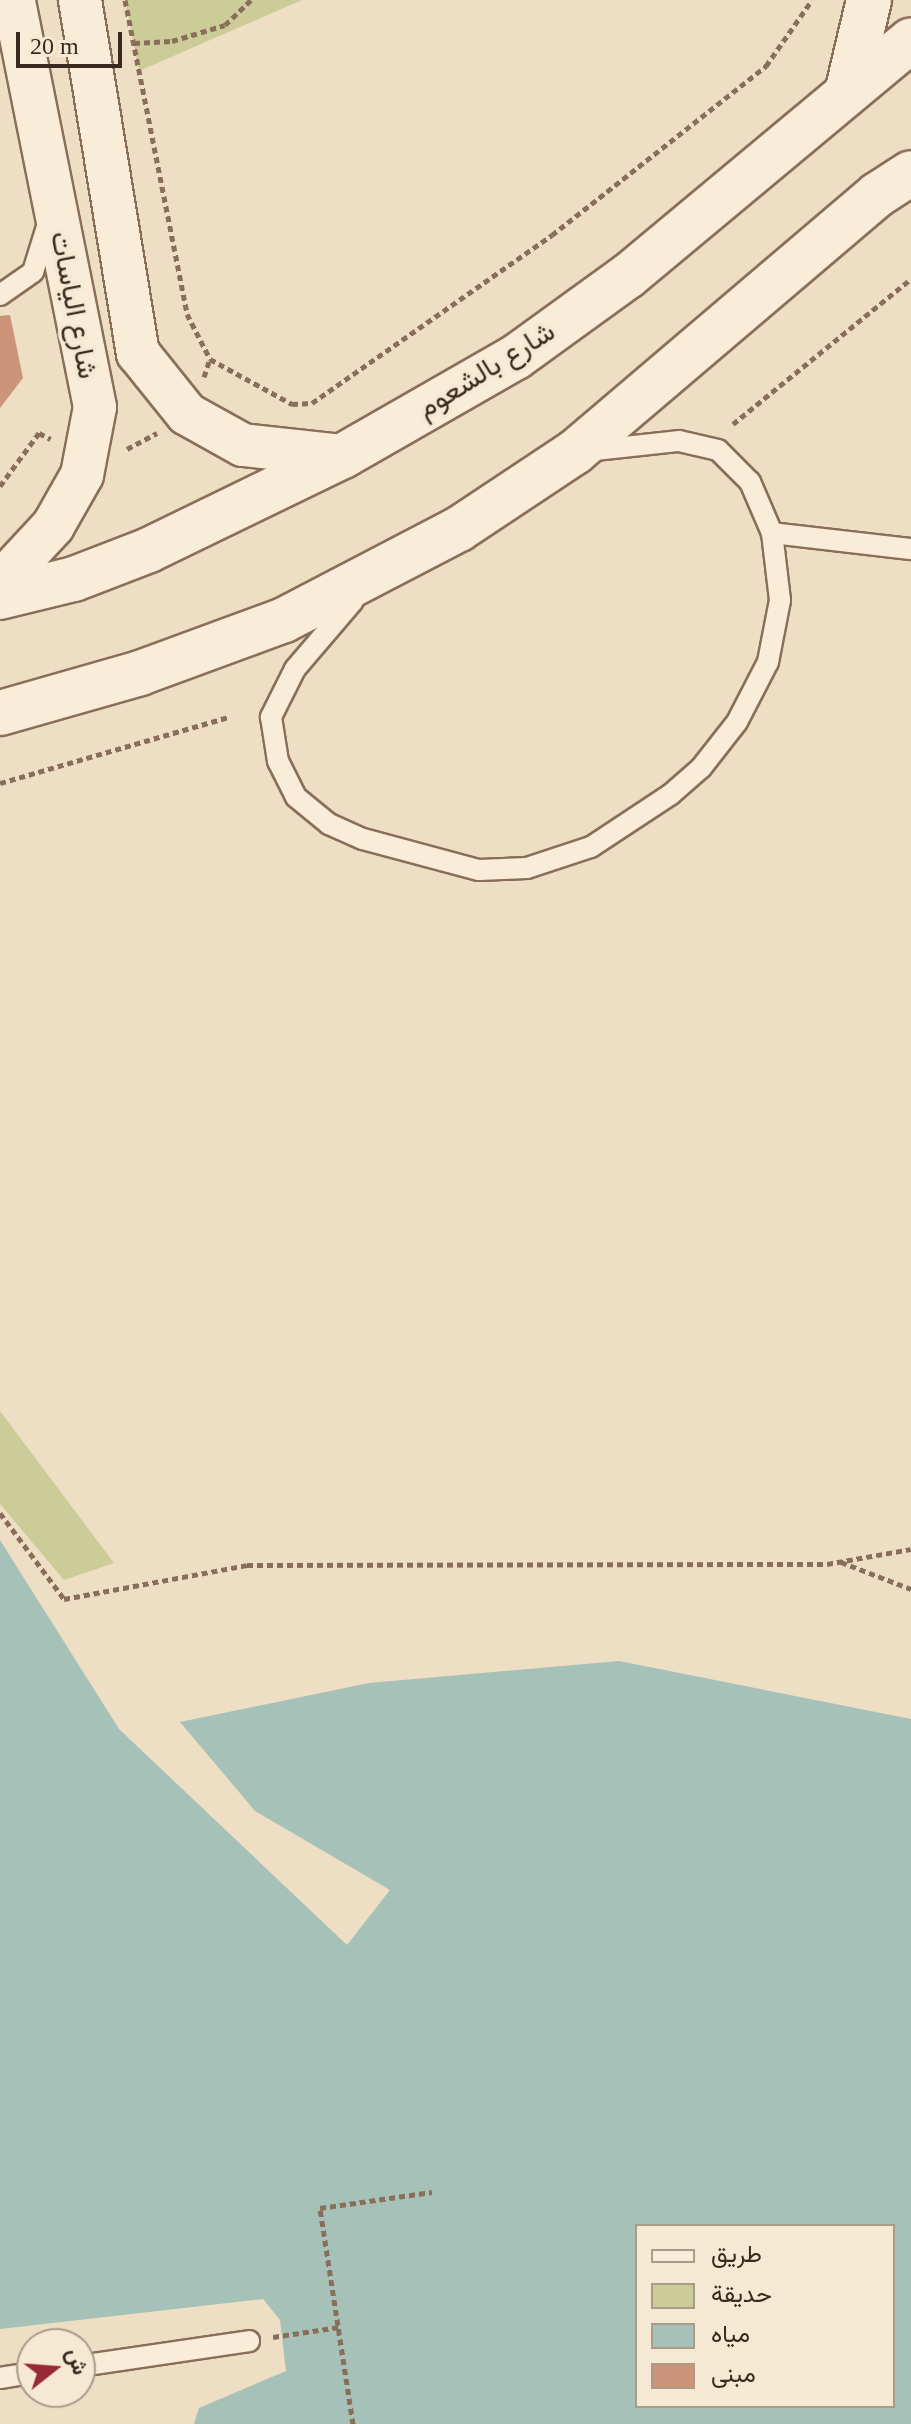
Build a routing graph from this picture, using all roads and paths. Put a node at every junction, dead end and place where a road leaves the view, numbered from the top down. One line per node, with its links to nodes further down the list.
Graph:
1 (14, 0): 11 (street, شارع الياسات)
2 (80, 0): 19 (street, شارع الياسات)
3 (125, 0): 8 (path)
4 (251, 0): 8 (path)
5 (812, 0): 8 (path)
6 (869, 0): 9 (main road)
7 (911, 40): 9 (main road, شارع بالشعوم)
8 (134, 43)
9 (848, 89): 19 (main road, شارع بالشعوم)
10 (911, 173): 18 (main road)
11 (54, 205): 13 (lane); 24 (street, شارع الياسات)
12 (911, 279): 14 (path)
13 (0, 295)
14 (733, 424)
15 (172, 427): 17 (path)
16 (39, 433): 20 (path)
17 (122, 452)
18 (575, 452): 21 (lane); 23 (main road)
19 (343, 456): 25 (main road, شارع بالشعوم)
20 (0, 486)
21 (772, 533): 22 (lane); 23 (lane)
22 (911, 549)
23 (380, 573): 26 (main road)
24 (0, 583)
25 (0, 597)
26 (0, 713)
27 (228, 717): 28 (path)
28 (0, 783)
29 (0, 1513): 31 (path)
30 (911, 1549): 31 (path)
31 (841, 1562): 32 (path)
32 (911, 1589)
33 (432, 2192): 34 (path)
34 (339, 2327): 35 (path); 37 (path)
35 (255, 2340): 36 (lane)
36 (96, 2364)
37 (353, 2424)

